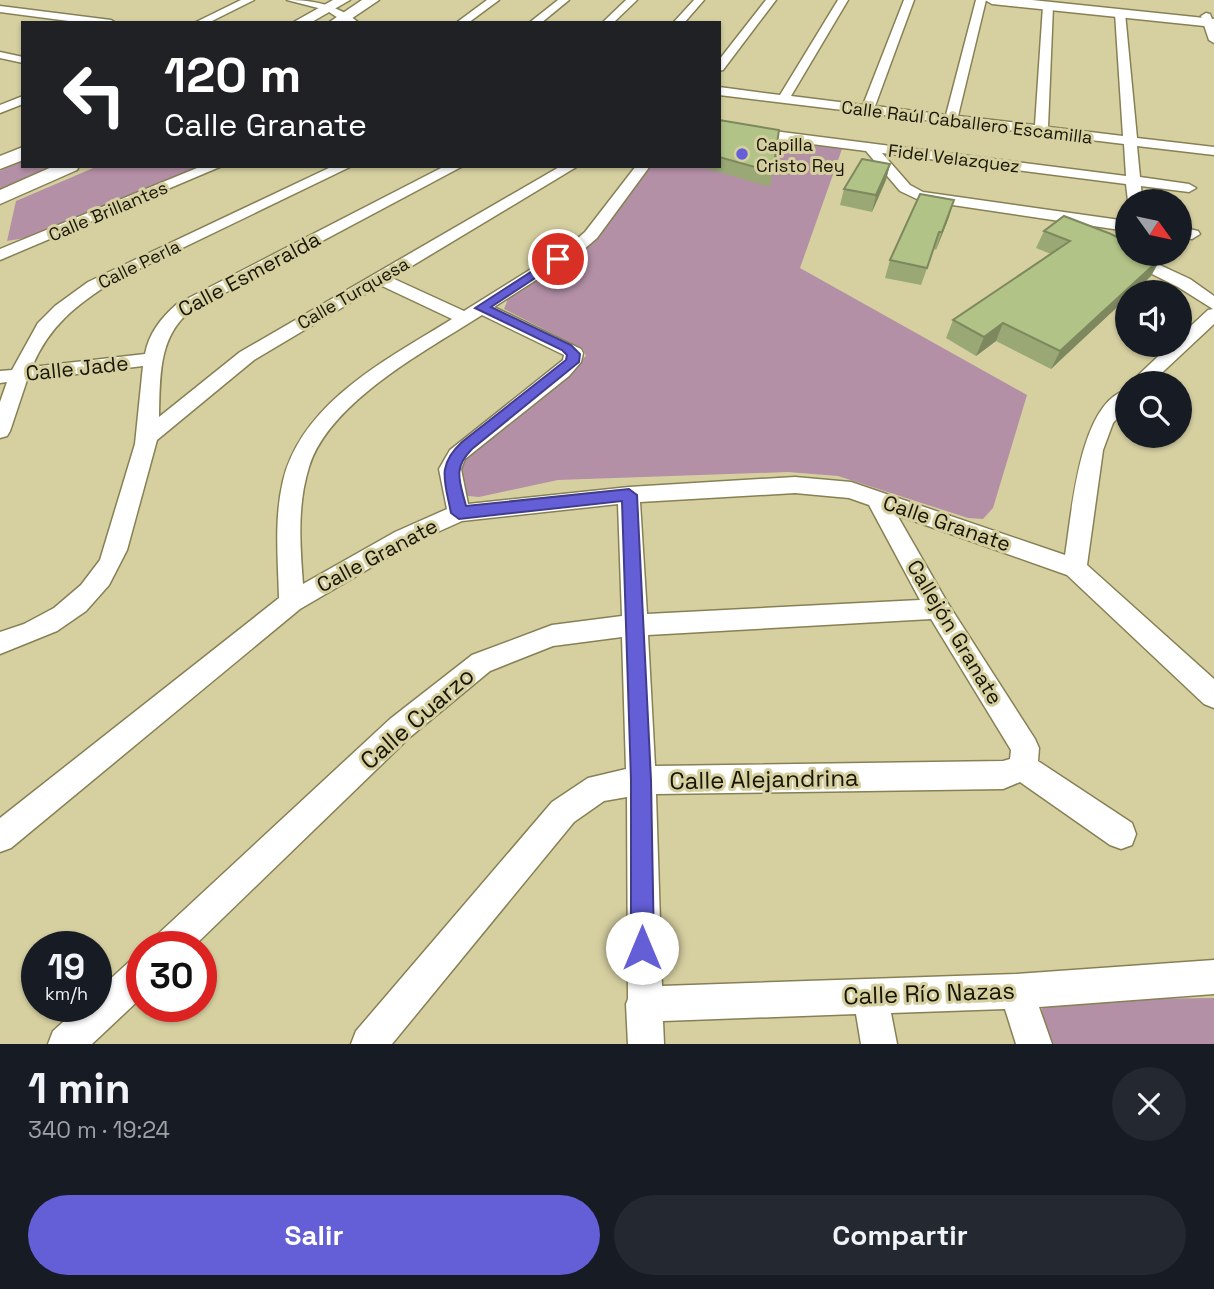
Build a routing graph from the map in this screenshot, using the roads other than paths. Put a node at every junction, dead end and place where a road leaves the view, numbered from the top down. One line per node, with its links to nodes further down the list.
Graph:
1 (249, 0): 22 (street)
2 (292, 0): 17 (street)
3 (343, 0): 17 (main road)
4 (372, 0): 24 (main road)
5 (494, 0): 25 (street)
6 (564, 0): 26 (street)
7 (632, 0): 27 (street)
8 (699, 0): 28 (street)
9 (771, 0): 32 (street)
10 (843, 0): 34 (street)
11 (909, 0): 37 (street)
12 (981, 0): 38 (street)
13 (992, 0): 15 (main road)
14 (1129, 0): 16 (main road)
15 (1045, 3): 16 (main road); 19 (main road); 40 (street)
16 (1160, 7): 20 (main road); 20 (main road)
17 (330, 8): 23 (main road); 24 (street)
18 (0, 9): 21 (street)
19 (1120, 13): 20 (main road); 41 (street)
20 (1206, 14): 29 (street)
21 (95, 21)
22 (204, 21)
23 (303, 21)
24 (345, 21)
25 (464, 21)
26 (537, 21)
27 (609, 21)
28 (680, 21)
29 (1214, 40)
30 (0, 55): 31 (street)
31 (21, 60)
32 (721, 65)
33 (721, 91): 34 (street, Calle Raúl Caballero Escamilla)
34 (783, 99): 37 (street, Calle Raúl Caballero Escamilla)
35 (21, 101): 36 (street)
36 (0, 109)
37 (867, 110): 38 (street, Calle Raúl Caballero Escamilla)
38 (951, 120): 40 (street, Calle Raúl Caballero Escamilla)
39 (721, 128): 42 (street, Fidel Velazquez)
40 (1041, 131): 41 (street, Calle Raúl Caballero Escamilla)
41 (1130, 141): 43 (street, Calle Raúl Caballero Escamilla); 50 (street)
42 (870, 147): 50 (street, Fidel Velazquez); 54 (street)
43 (1214, 151)
44 (66, 168): 53 (main road)
45 (210, 168): 56 (street, Calle Brillantes)
46 (341, 168): 63 (street, Calle Perla)
47 (452, 168): 61 (street, Calle Esmeralda)
48 (568, 168): 57 (street, Calle Turquesa)
49 (641, 169): 59 (street)
50 (1133, 180): 51 (street, Fidel Velazquez); 52 (street)
51 (1189, 188)
52 (1134, 189)
53 (0, 198)
54 (1115, 224)
55 (1111, 248): 58 (street)
56 (0, 255)
57 (379, 278): 59 (street); 67 (street, Calle Turquesa)
58 (1214, 304)
59 (474, 313): 70 (street); 72 (street)
60 (1214, 314): 62 (street)
61 (154, 359): 63 (street, Calle Jade); 67 (street, Calle Esmeralda)
62 (1153, 371)
63 (20, 374): 64 (street, Calle Jade); 66 (street, Calle Perla)
64 (0, 377)
65 (1115, 409): 71 (street)
66 (0, 432)
67 (147, 438): 75 (street, Calle Esmeralda)
68 (629, 495): 69 (street, Calle Granate); 70 (street, Calle Granate); 74 (street)
69 (877, 499): 71 (street, Calle Granate); 73 (street, Callejón Granate)
70 (459, 513): 72 (street, Calle Granate)
71 (1075, 568): 76 (street)
72 (291, 602): 80 (street, Calle Granate)
73 (938, 609): 74 (street, Calle Cuarzo); 77 (street, Callejón Granate)
74 (635, 625): 78 (street); 81 (street, Calle Cuarzo)
75 (0, 642)
76 (1214, 696)
77 (1023, 768): 78 (street, Calle Alejandrina); 79 (street)
78 (641, 780): 86 (street); 88 (street, Calle Alejandrina)
79 (1121, 834)
80 (0, 837)
81 (186, 931)
82 (1214, 977): 84 (street, Calle Río Nazas)
83 (126, 987): 87 (street)
84 (1016, 991): 85 (street, Calle Río Nazas); 91 (street)
85 (870, 995): 86 (street, Calle Río Nazas); 90 (street)
86 (643, 1004): 89 (street)
87 (66, 1044)
88 (369, 1044)
89 (646, 1044)
90 (879, 1044)
91 (1034, 1044)

